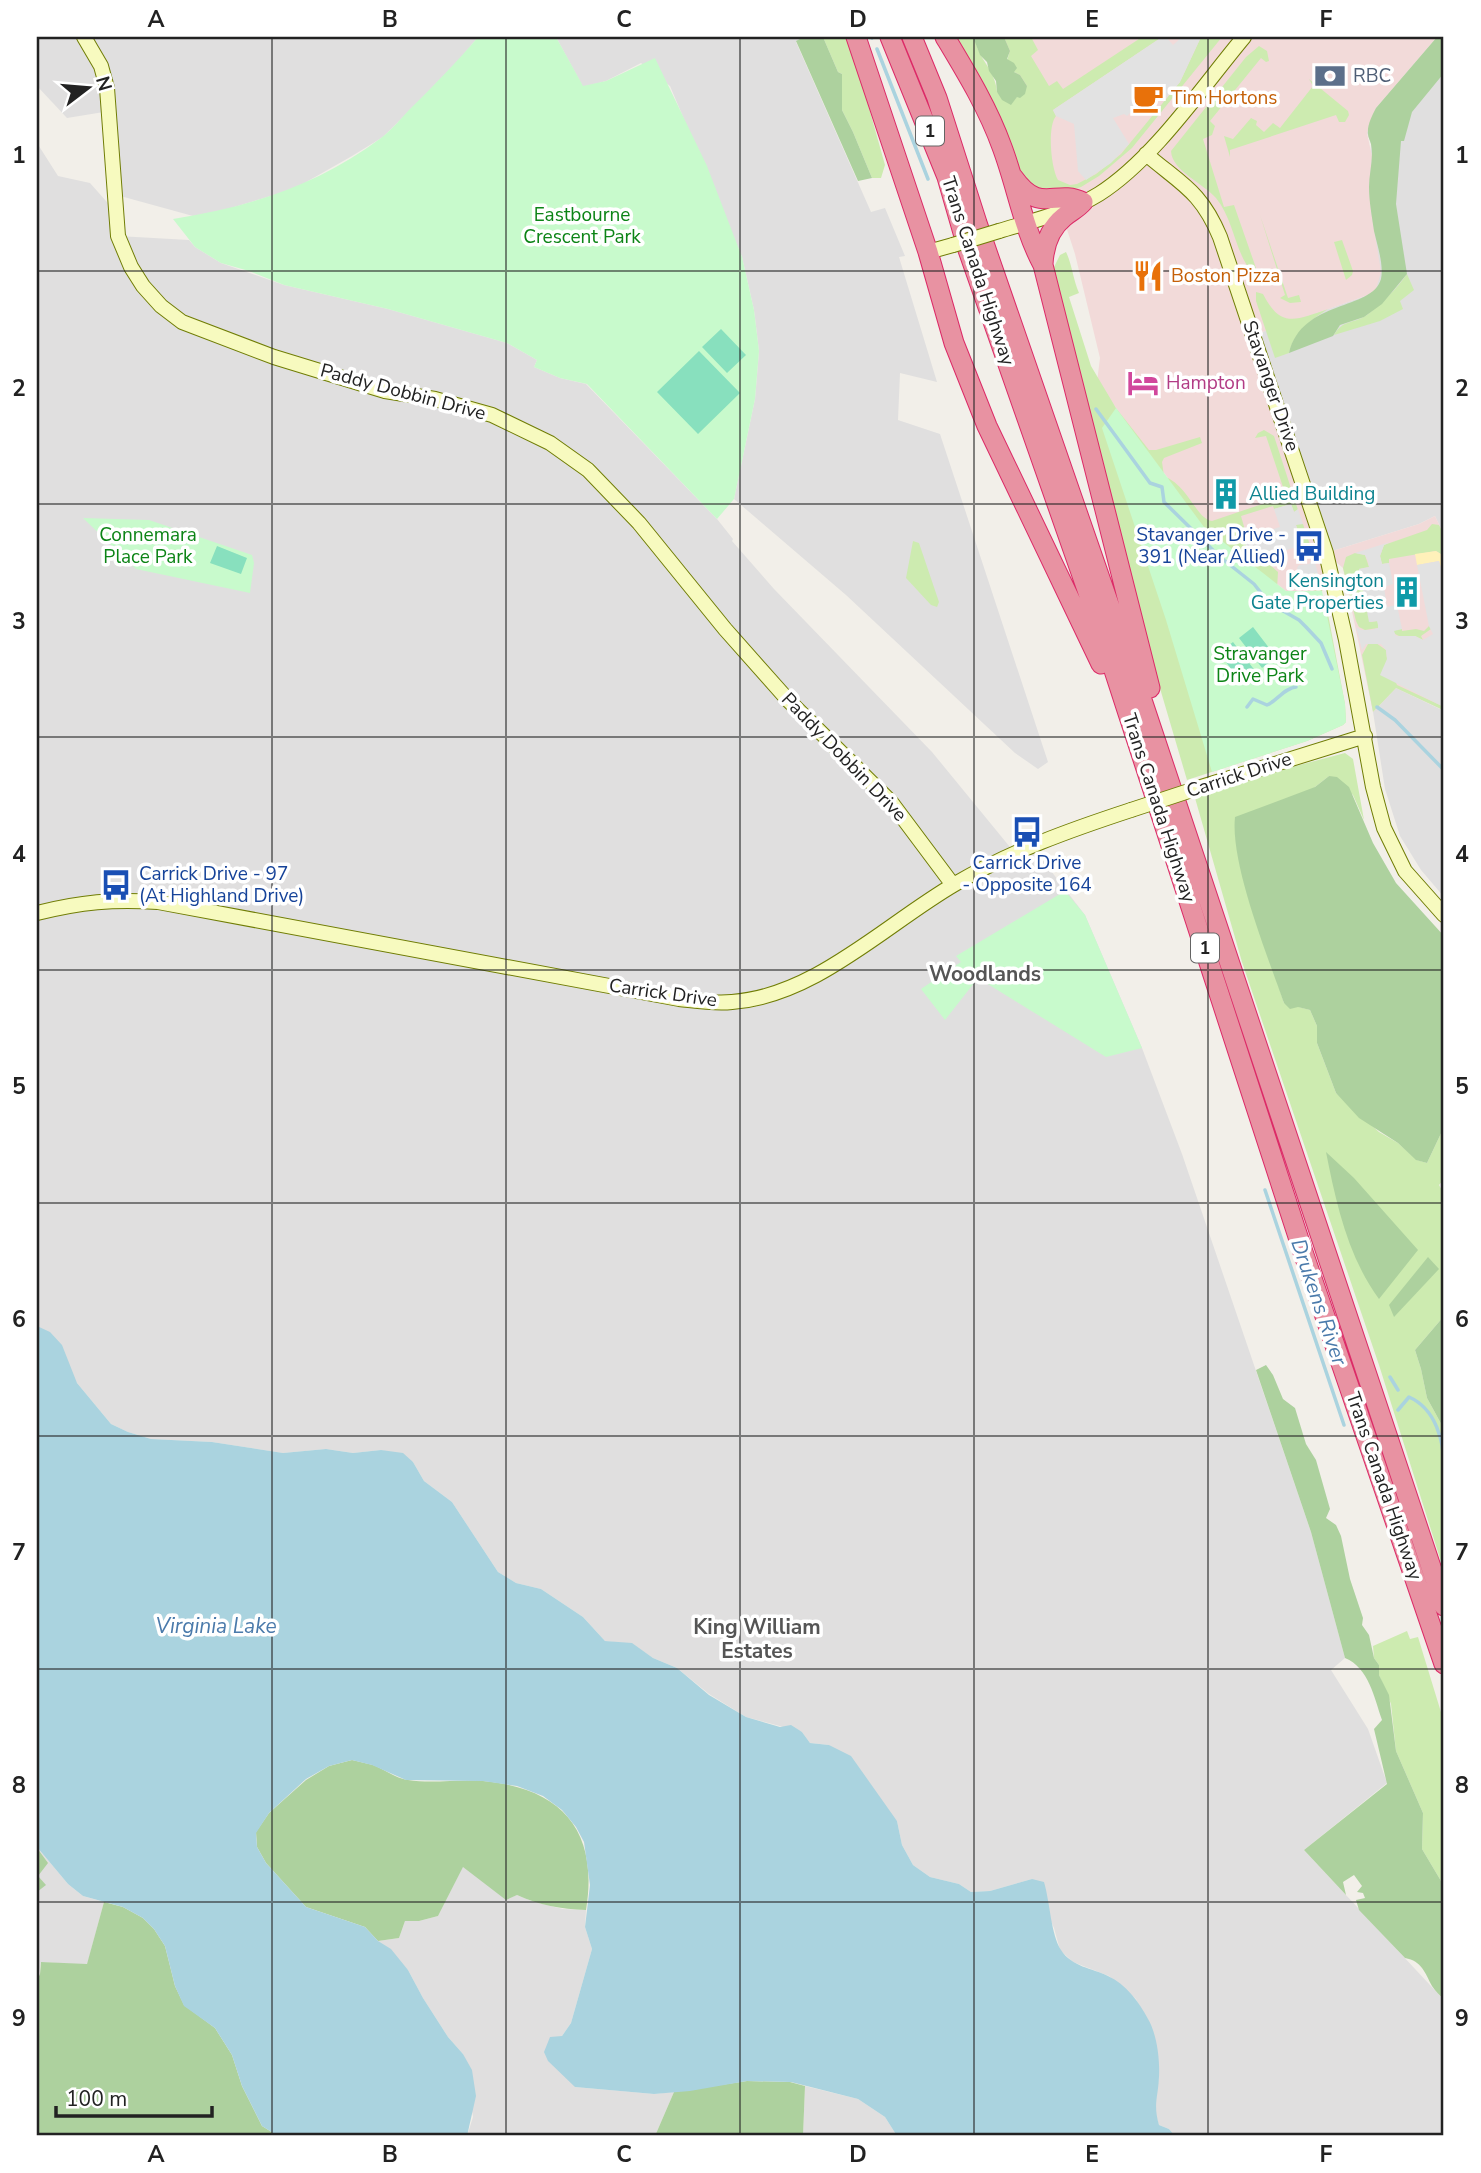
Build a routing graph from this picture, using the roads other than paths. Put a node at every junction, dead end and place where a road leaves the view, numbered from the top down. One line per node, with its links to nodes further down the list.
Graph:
1 (84, 37): 15 (street, Paddy Dobbin Drive)
2 (856, 37): 11 (highway)
3 (890, 37): 16 (highway, Trans Canada Highway / 1)
4 (912, 37): 14 (highway, Trans Canada Highway / 1)
5 (945, 37): 8 (highway)
6 (1244, 37): 7 (street)
7 (1146, 154): 9 (street); 13 (street, Stavanger Drive)
8 (1011, 174): 9 (highway); 10 (highway)
9 (1083, 202): 10 (street); 12 (highway)
10 (1025, 223): 11 (street, bridge); 12 (highway)
11 (928, 252): 16 (highway)
12 (1043, 265): 14 (highway)
13 (1365, 736): 15 (street, Carrick Drive, bridge); 18 (street, Stavanger Drive)
14 (1191, 849): 19 (highway, Trans Canada Highway / 1)
15 (953, 885): 17 (street, Carrick Drive)
16 (1188, 896): 20 (highway, Trans Canada Highway / 1)
17 (37, 914)
18 (1444, 915)
19 (1444, 1606)
20 (1444, 1664)

